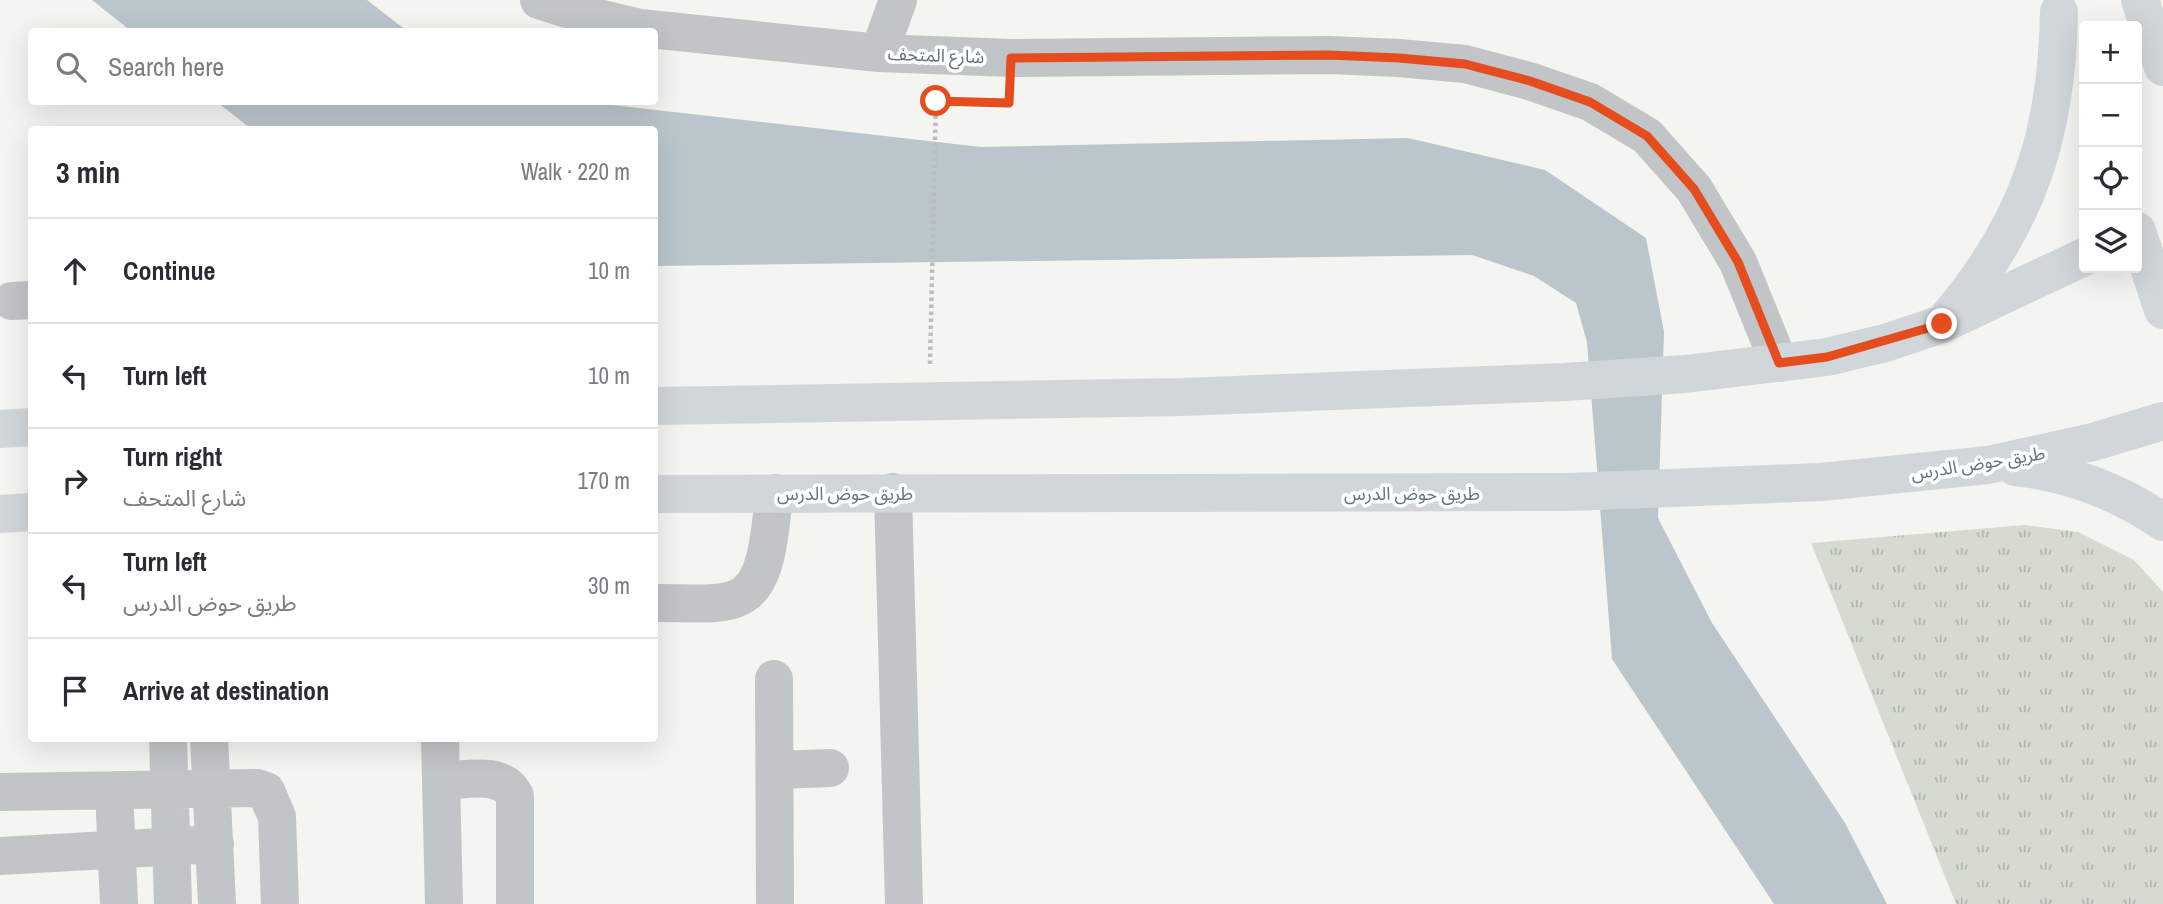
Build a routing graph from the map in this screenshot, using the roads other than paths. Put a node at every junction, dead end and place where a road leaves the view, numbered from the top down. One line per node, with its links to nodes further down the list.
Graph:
1 (538, 0): 5 (street, شارع المتحف)
2 (2140, 0): 8 (main road)
3 (886, 4): 7 (street)
4 (2057, 6): 9 (main road); 13 (main road)
5 (640, 28)
6 (658, 30): 7 (street, شارع المتحف)
7 (879, 53): 14 (street, شارع المتحف)
8 (2163, 66)
9 (2079, 68)
10 (2142, 246): 12 (main road)
11 (2079, 259): 13 (main road)
12 (2163, 310)
13 (1942, 324): 14 (main road)
14 (1779, 363): 15 (main road)
15 (658, 406)
16 (2163, 421): 19 (main road, طريق حوض الدرس)
17 (28, 428): 18 (main road)
18 (0, 429)
19 (1988, 465): 20 (main road, طريق حوض الدرس); 25 (main road)
20 (893, 492): 21 (main road, طريق حوض الدرس); 49 (street)
21 (775, 493): 22 (main road, طريق حوض الدرس); 26 (street)
22 (658, 494)
23 (28, 512): 24 (main road)
24 (0, 514)
25 (2163, 522)
26 (658, 603)
27 (774, 679): 32 (street)
28 (167, 742): 34 (street)
29 (209, 742): 35 (street)
30 (440, 742): 33 (street)
31 (830, 768): 32 (street)
32 (775, 770): 48 (street)
33 (442, 781): 46 (street); 47 (street)
34 (169, 789): 35 (street); 36 (street); 39 (street)
35 (211, 789): 38 (street); 45 (street)
36 (114, 790): 37 (street); 40 (street)
37 (0, 792)
38 (215, 844): 39 (street); 44 (street)
39 (171, 847): 40 (street); 43 (street)
40 (117, 850): 41 (street); 42 (street)
41 (0, 856)
42 (119, 904)
43 (173, 904)
44 (217, 904)
45 (280, 904)
46 (444, 904)
47 (515, 904)
48 (775, 904)
49 (904, 904)

